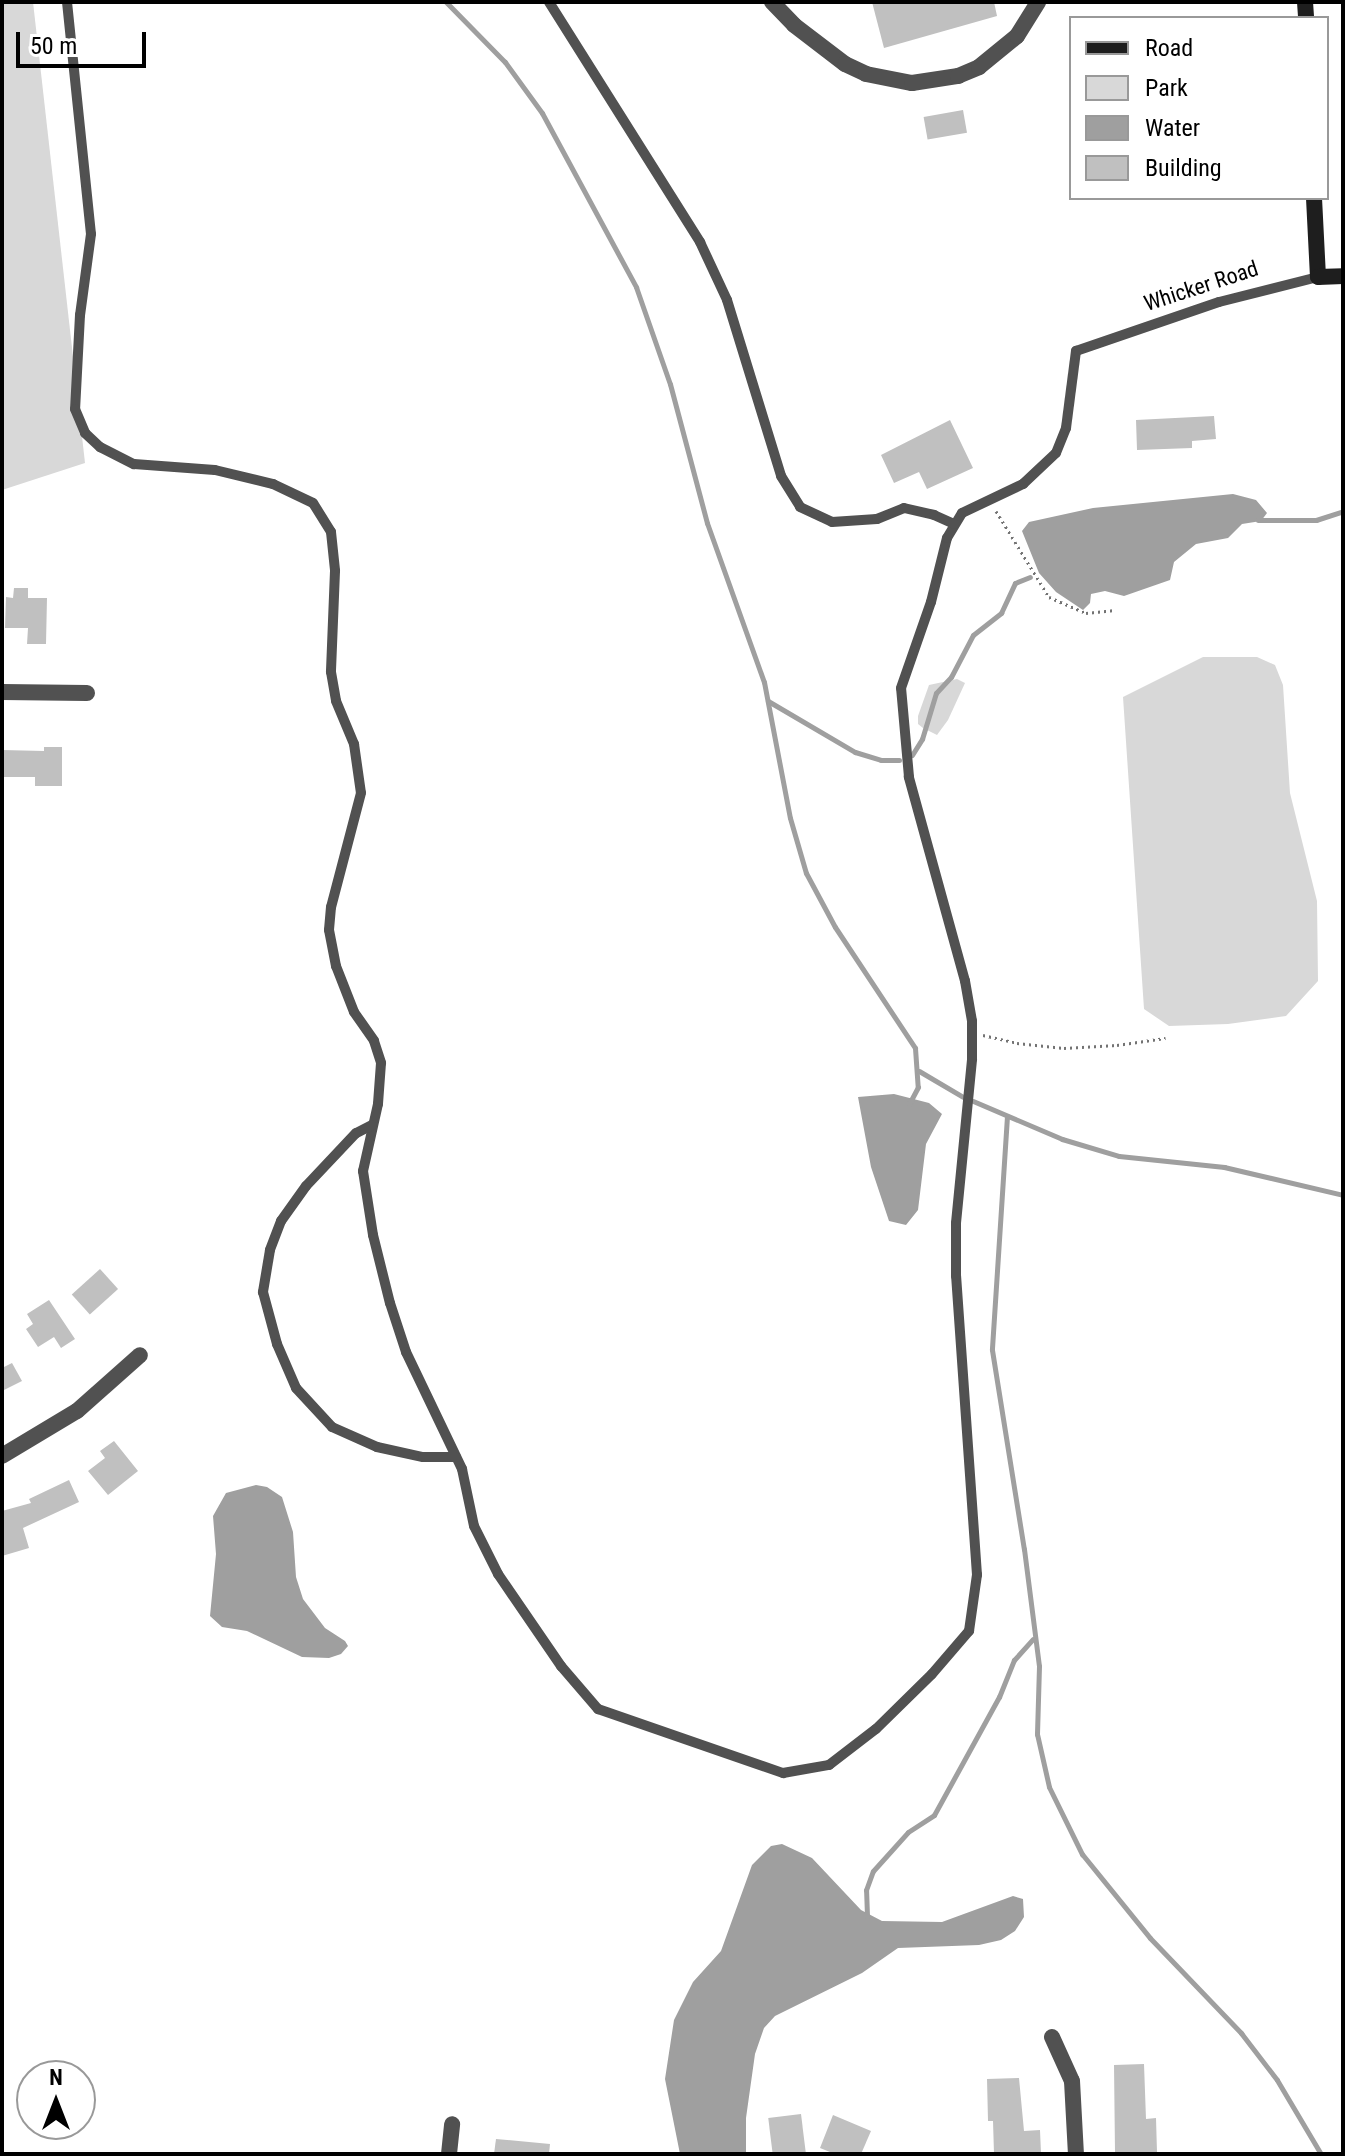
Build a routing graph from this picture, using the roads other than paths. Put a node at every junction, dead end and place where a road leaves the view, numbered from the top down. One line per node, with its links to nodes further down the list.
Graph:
1 (67, 2): 11 (lane)
2 (549, 2): 8 (lane)
3 (772, 2): 4 (street)
4 (1038, 2)
5 (1314, 200): 7 (street)
6 (1343, 276): 7 (street, Whicker Road)
7 (1318, 277): 8 (lane, Whicker Road)
8 (954, 524): 14 (lane)
9 (2, 692): 10 (street)
10 (87, 693)
11 (372, 1125): 14 (lane); 14 (lane)
12 (140, 1355): 13 (street)
13 (2, 1456)
14 (456, 1457)
15 (1052, 2037): 18 (street)
16 (452, 2124): 17 (street)
17 (449, 2154)
18 (1076, 2154)

